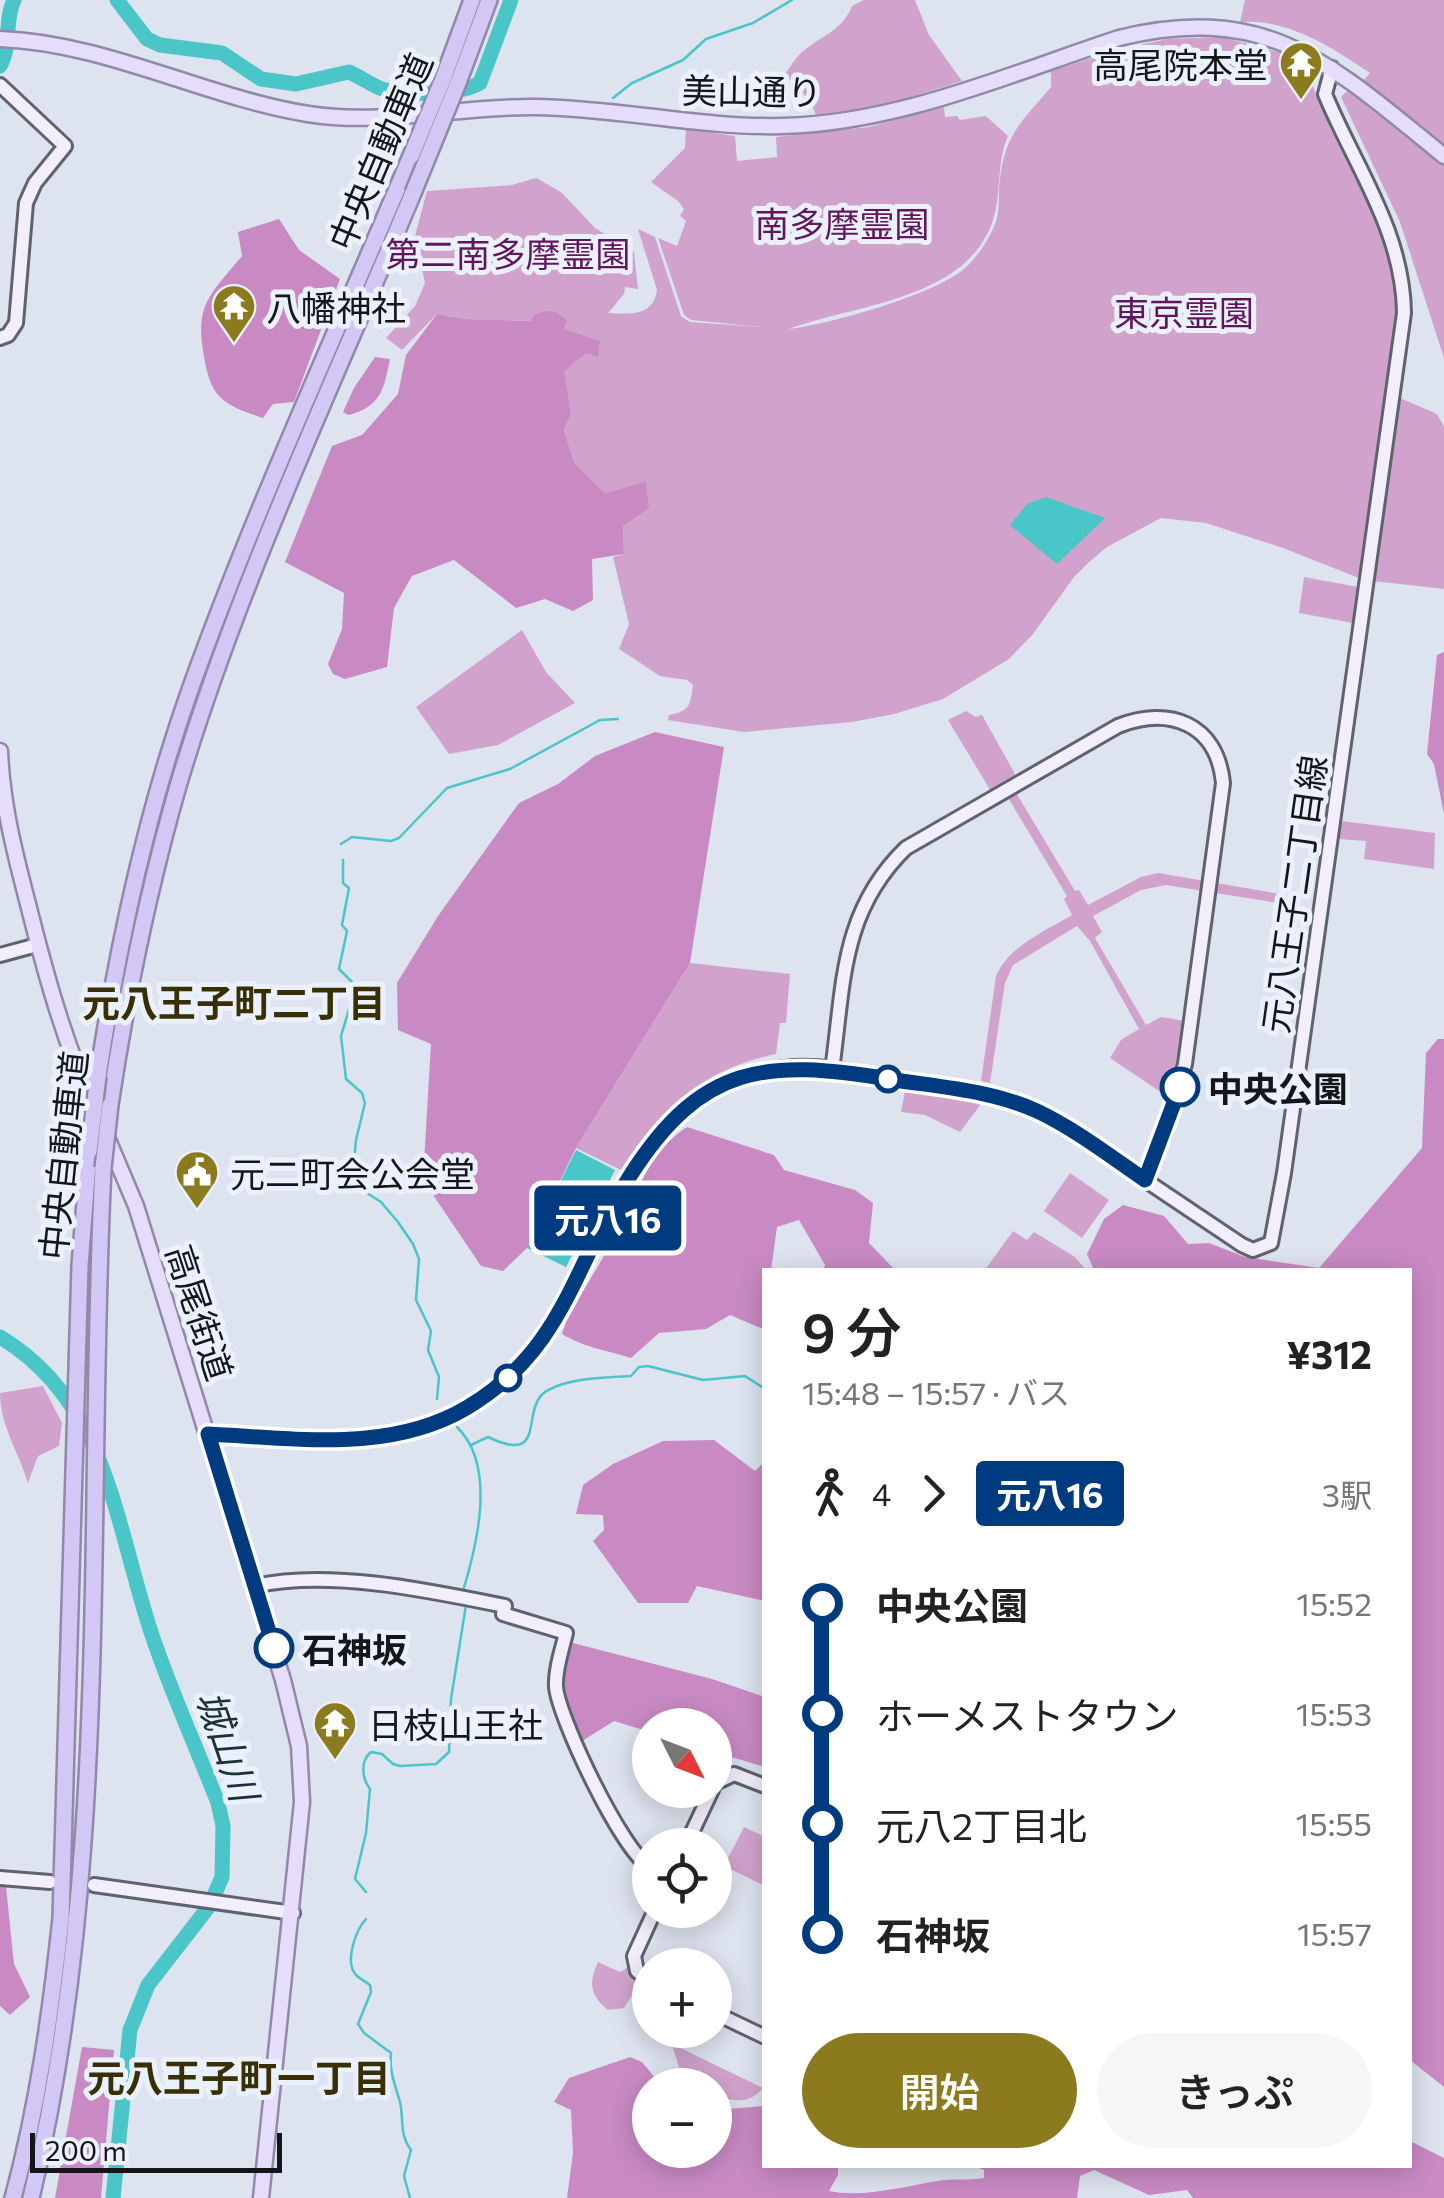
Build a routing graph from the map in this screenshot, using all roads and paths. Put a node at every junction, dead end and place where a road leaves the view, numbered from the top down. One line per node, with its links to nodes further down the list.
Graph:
1 (472, 0): 5 (highway, 中央自動車道)
2 (489, 0): 5 (highway, 中央自動車道)
3 (0, 39): 4 (main road, 美山通り)
4 (1332, 68): 7 (main road, 美山通り); 13 (street, 元八王子二丁目線)
5 (450, 81): 25 (highway, 中央自動車道, bridge); 26 (highway, 中央自動車道, bridge)
6 (0, 86): 8 (street)
7 (1444, 156)
8 (0, 338)
9 (0, 751): 10 (main road, 高尾街道)
10 (37, 945): 11 (street); 14 (main road, 高尾街道)
11 (0, 955)
12 (832, 1070): 13 (street, 元八王子二丁目線); 13 (street); 14 (street, 元八王子二丁目線)
13 (1145, 1180)
14 (208, 1434): 15 (main road, 高尾街道)
15 (255, 1586): 18 (street); 22 (main road, 高尾街道)
16 (732, 1775): 17 (street)
17 (762, 1785)
18 (632, 1850)
19 (0, 1878): 20 (street)
20 (50, 1882)
21 (94, 1886): 22 (street)
22 (293, 1913): 27 (main road, 高尾街道)
23 (732, 2021): 24 (street)
24 (762, 2036)
25 (14, 2198)
26 (31, 2198)
27 (261, 2198)

